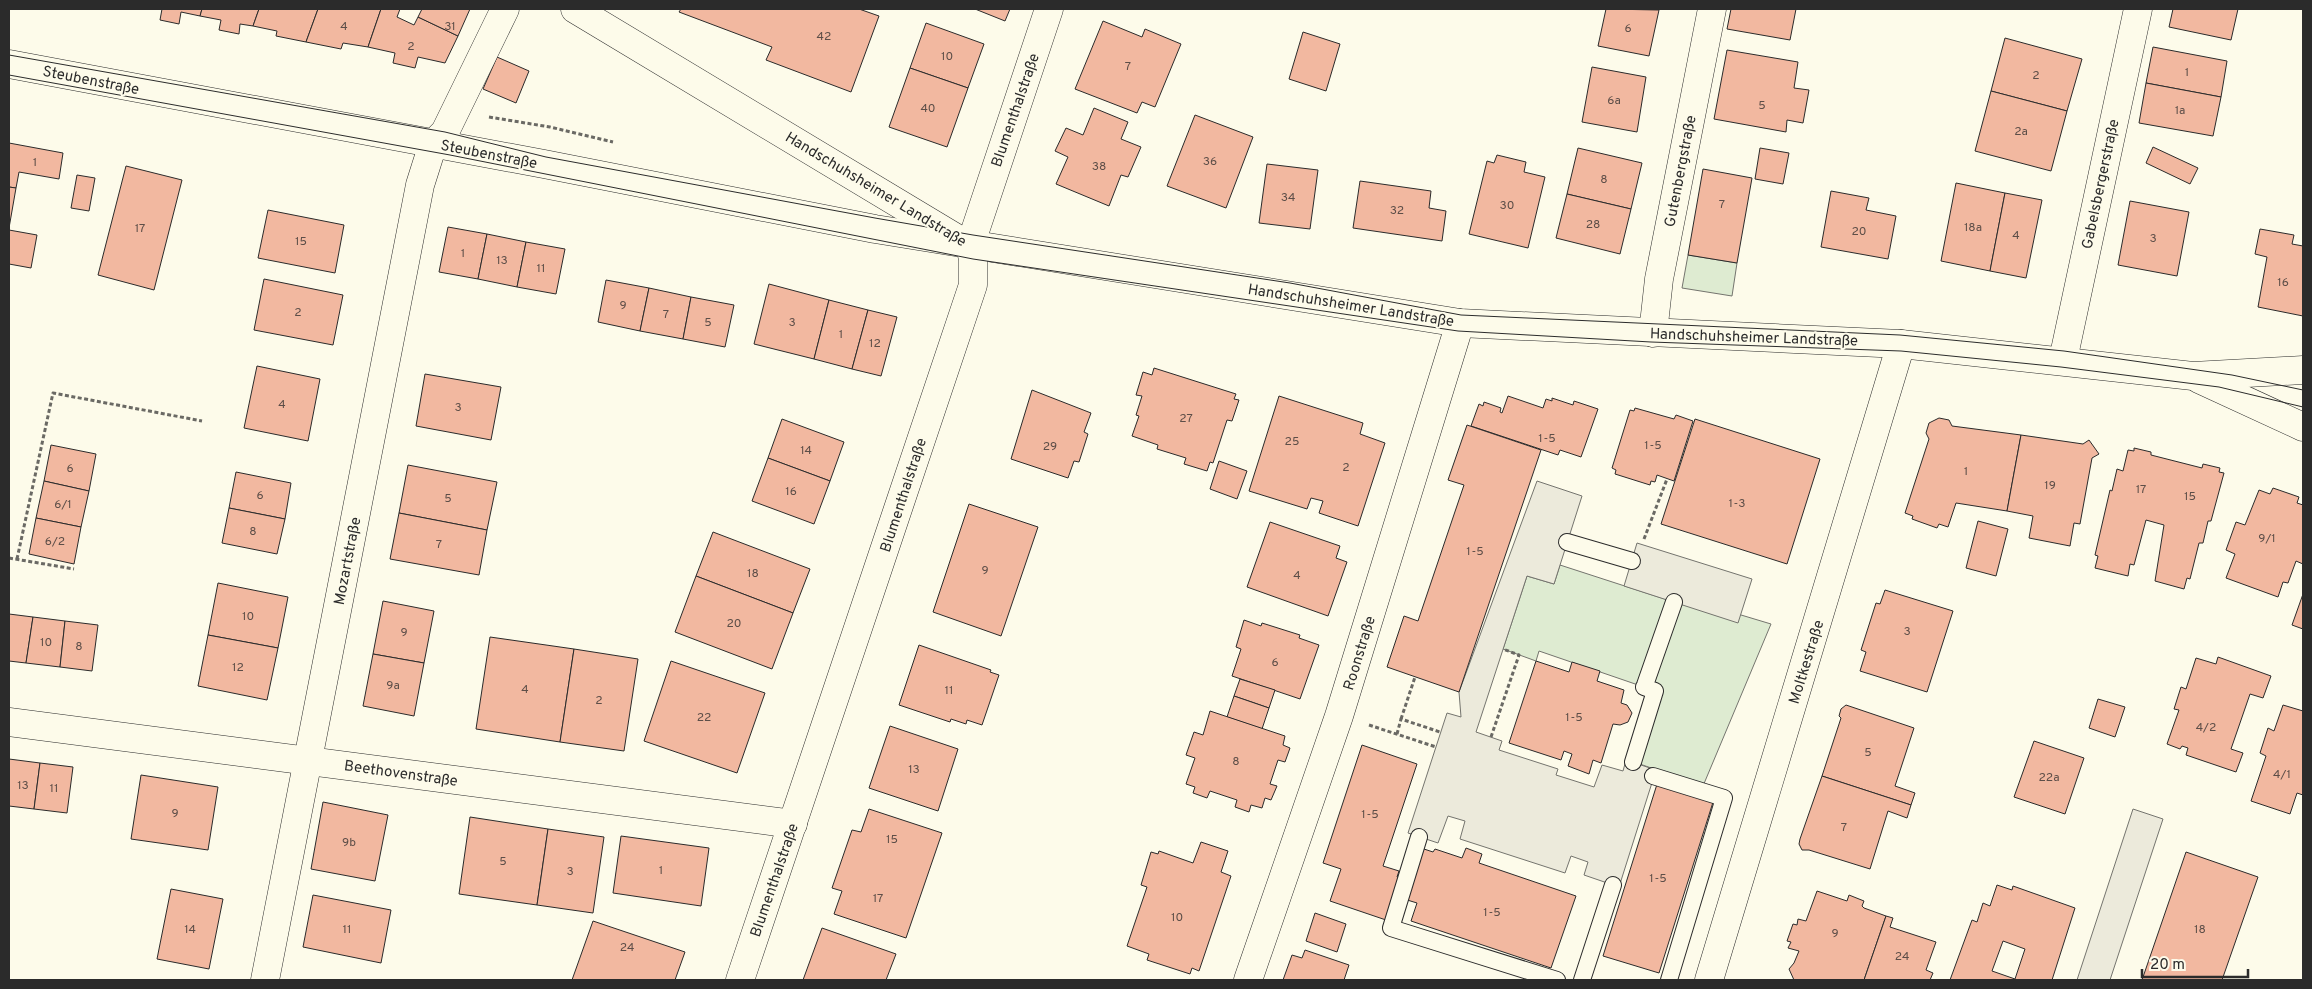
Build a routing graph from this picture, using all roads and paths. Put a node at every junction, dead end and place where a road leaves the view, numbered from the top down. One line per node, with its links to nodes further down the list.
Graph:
1 (505, 9): 7 (street)
2 (575, 9): 8 (street, Handschuhsheimer Landstraße)
3 (1049, 9): 8 (street, Blumenthalstraße)
4 (1712, 9): 10 (street, Gutenbergstraße)
5 (2138, 9): 12 (street, Gabelsbergerstraße)
6 (9, 64): 7 (street, Steubenstraße)
7 (433, 144): 8 (street, Steubenstraße); 34 (street, Mozartstraße)
8 (970, 246): 9 (street, Handschuhsheimer Landstraße); 37 (street, Blumenthalstraße)
9 (1460, 323): 10 (street, Handschuhsheimer Landstraße); 27 (street, Roonstraße)
10 (1652, 333): 11 (street, Handschuhsheimer Landstraße)
11 (1901, 344): 12 (street, Handschuhsheimer Landstraße); 46 (street, Moltkestraße)
12 (2063, 360): 14 (street, Handschuhsheimer Landstraße)
13 (2303, 370): 14 (street, Handschuhsheimer Landstraße)
14 (2193, 376): 16 (street, Handschuhsheimer Landstraße)
15 (202, 421): 21 (path)
16 (2303, 427)
17 (1667, 478): 19 (path)
18 (1568, 542): 22 (lane)
19 (1642, 544)
20 (9, 558): 21 (path)
21 (17, 559): 23 (path)
22 (1632, 561)
23 (74, 569)
24 (1674, 602): 35 (lane)
25 (1503, 649): 32 (path)
26 (1415, 677): 28 (path)
27 (1340, 716): 31 (path); 42 (street, Roonstraße)
28 (1401, 719): 30 (path); 31 (path)
29 (9, 722): 34 (street, Beethovenstraße)
30 (1440, 732)
31 (1396, 734): 33 (path)
32 (1491, 737)
33 (1436, 747)
34 (308, 760): 37 (street, Beethovenstraße); 40 (street, Mozartstraße)
35 (1633, 762)
36 (1653, 776): 45 (lane)
37 (793, 824): 41 (street, Blumenthalstraße)
38 (1418, 837): 43 (lane)
39 (1613, 885): 44 (lane)
40 (265, 980)
41 (740, 980)
42 (1248, 980)
43 (1557, 980)
44 (1582, 980)
45 (1669, 980)
46 (1709, 980)

